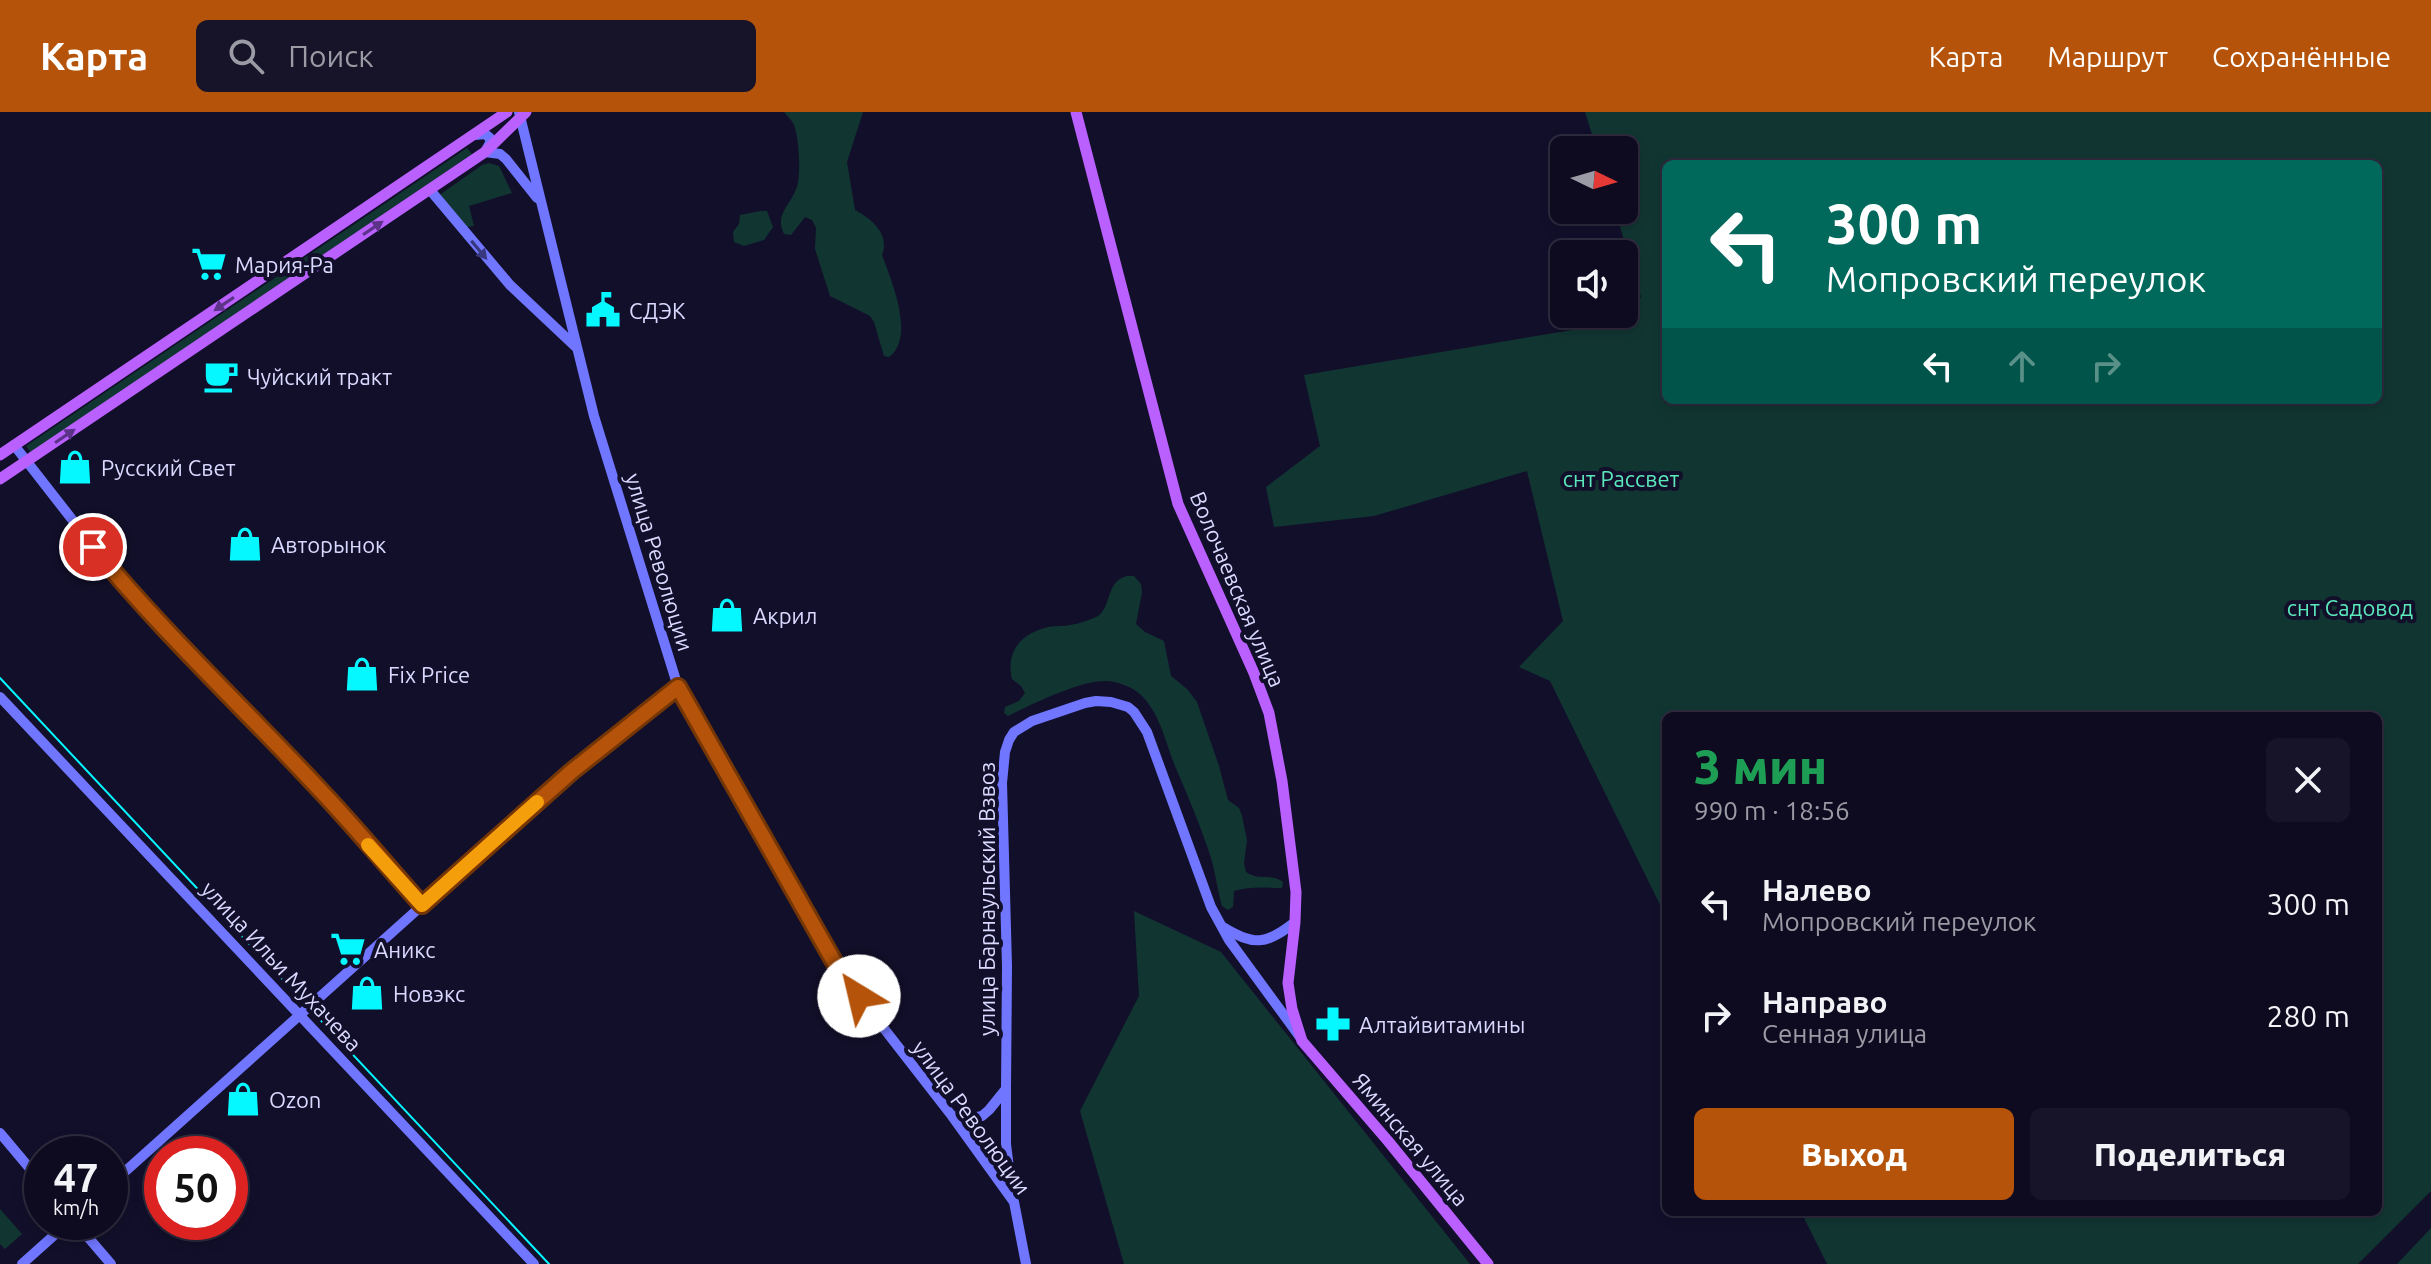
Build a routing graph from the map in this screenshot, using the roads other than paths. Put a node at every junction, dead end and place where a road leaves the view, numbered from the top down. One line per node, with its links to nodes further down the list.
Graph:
1 (507, 112): 4 (main road)
2 (1076, 112): 16 (main road, Волочаевская улица)
3 (521, 114): 5 (main road); 7 (street, улица Революции)
4 (475, 135): 5 (street); 9 (main road, one-way to 9)
5 (485, 152): 6 (main road); 7 (street)
6 (430, 190): 8 (street, one-way to 8); 11 (main road, one-way to 6)
7 (541, 203): 8 (street, улица Революции)
8 (577, 348): 13 (street, улица Революции)
9 (14, 445): 10 (main road); 11 (street)
10 (0, 455)
11 (25, 462): 12 (main road); 15 (street)
12 (0, 479)
13 (678, 687): 15 (street); 21 (street, улица Революции)
14 (0, 697): 18 (street, улица Ильи Мухачева)
15 (422, 905): 18 (street)
16 (1295, 922): 17 (street); 19 (main road, Волочаевская улица)
17 (1221, 926): 19 (street, улица Барнаульский Взвоз); 20 (street, улица Барнаульский Взвоз)
18 (300, 1014): 24 (street); 30 (street, улица Ильи Мухачева)
19 (1302, 1041): 32 (main road, Яминская улица)
20 (1006, 1089): 21 (street); 25 (street, улица Барнаульский Взвоз)
21 (952, 1116): 25 (street, улица Революции)
22 (0, 1133): 23 (street)
23 (24, 1162)
24 (128, 1169)
25 (1014, 1202): 31 (street, улица Революции)
26 (49, 1240): 28 (street)
27 (90, 1240): 29 (street)
28 (22, 1264)
29 (111, 1264)
30 (534, 1264)
31 (1026, 1264)
32 (1488, 1264)

